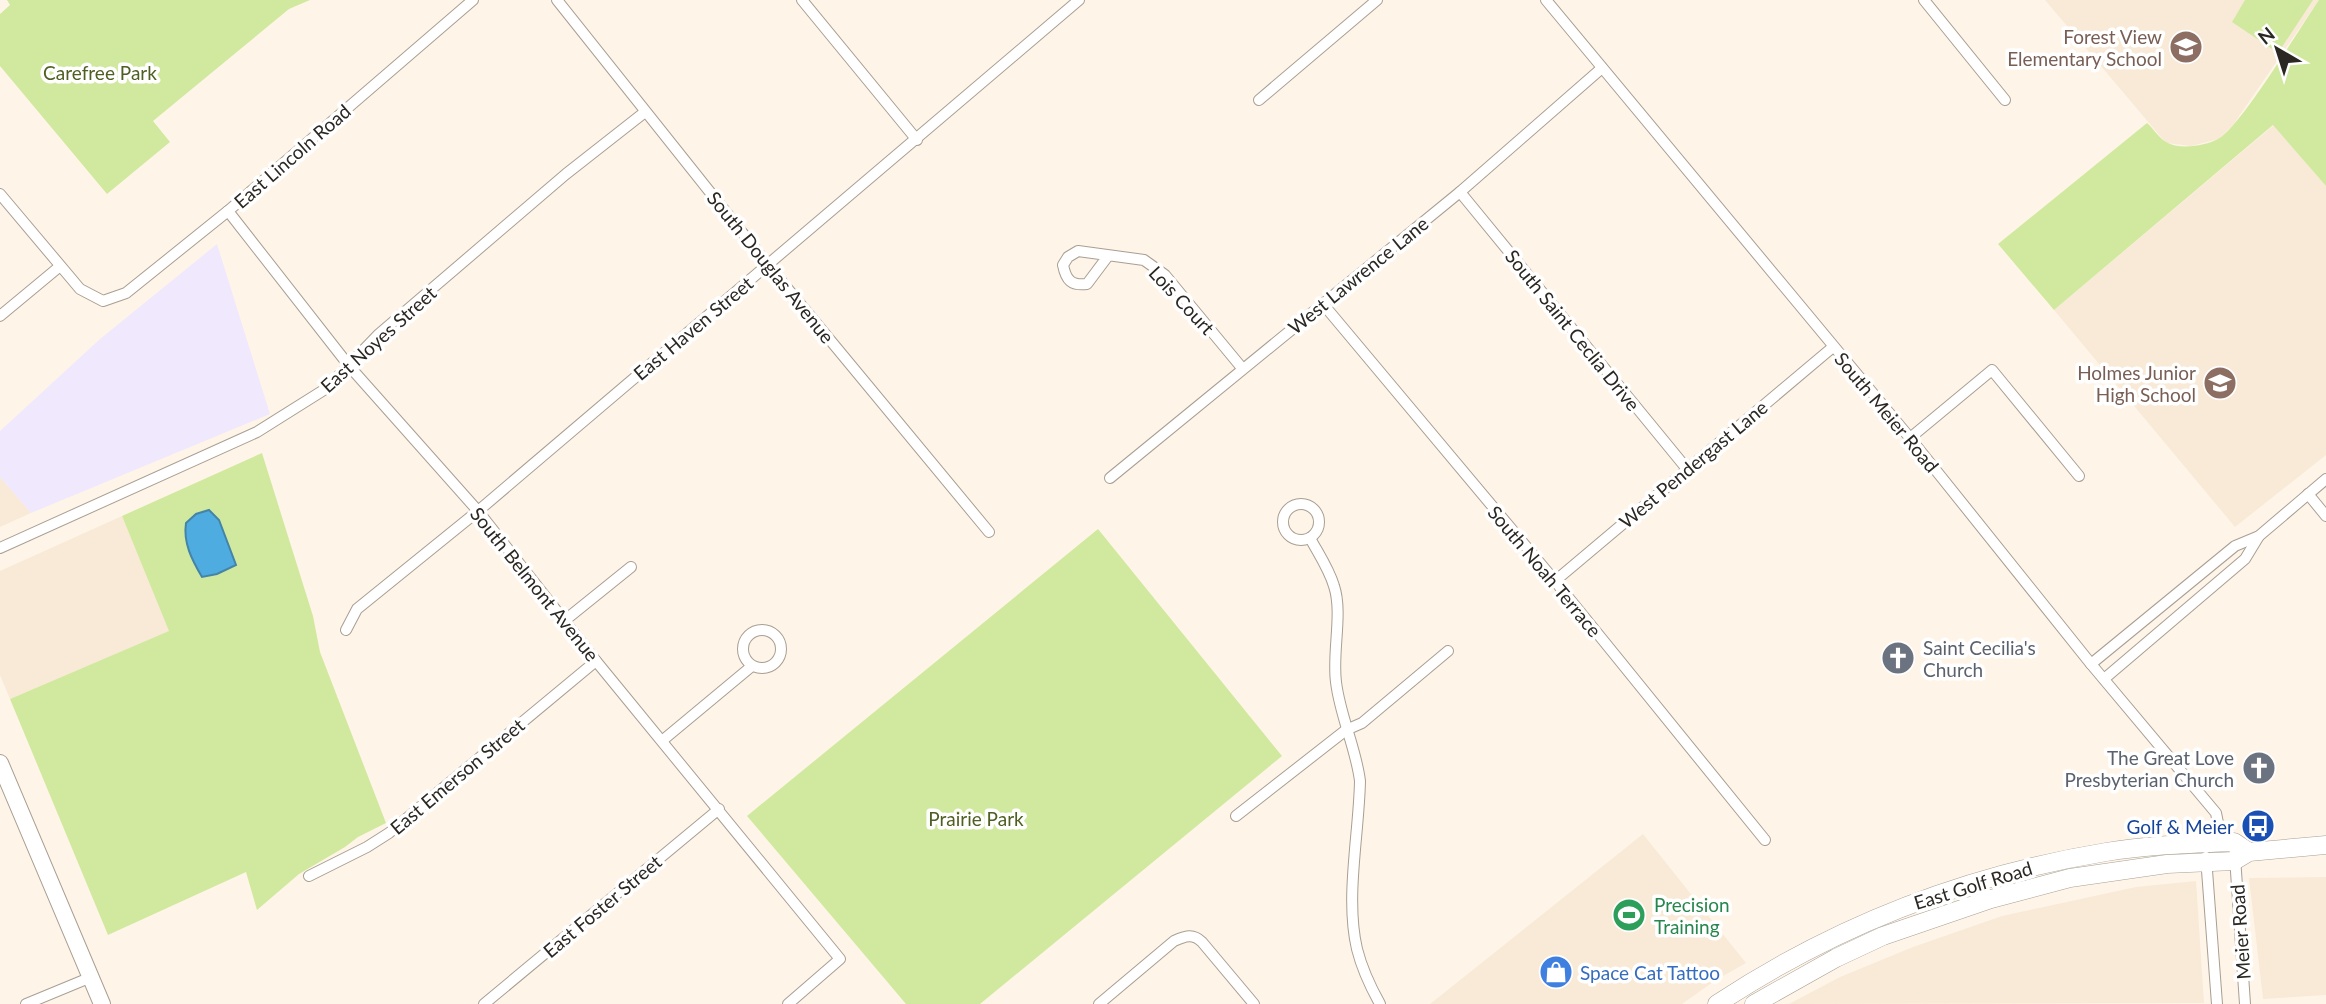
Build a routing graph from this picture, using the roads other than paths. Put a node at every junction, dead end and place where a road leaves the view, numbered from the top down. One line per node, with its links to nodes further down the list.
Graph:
1 (473, 0): 15 (street, East Lincoln Road)
2 (557, 0): 11 (street, South Douglas Avenue)
3 (802, 0): 12 (street)
4 (1079, 0): 12 (street, East Haven Street)
5 (1377, 0): 9 (street)
6 (1546, 0): 8 (street, South Meier Road)
7 (1924, 0): 10 (street)
8 (1602, 68): 13 (street, West Lawrence Lane); 21 (street, South Meier Road)
9 (1259, 100)
10 (2005, 100)
11 (645, 112): 17 (street, South Douglas Avenue); 22 (street, East Noyes Street)
12 (917, 139): 17 (street, East Haven Street)
13 (1460, 192): 19 (street, West Lawrence Lane); 25 (street, South Saint Ceclia Drive)
14 (0, 194): 18 (street)
15 (228, 211): 18 (street, East Lincoln Road); 22 (street, South Belmont Avenue)
16 (1108, 256): 23 (street, Lois Court)
17 (768, 265): 30 (street, East Haven Street); 32 (street, South Douglas Avenue)
18 (59, 267): 20 (street)
19 (1323, 304): 23 (street, West Lawrence Lane); 37 (street, South Noah Terrace)
20 (0, 316)
21 (1833, 347): 24 (street, South Meier Road); 25 (street, West Pendergast Lane)
22 (350, 367): 30 (street, South Belmont Avenue); 35 (street, East Noyes Street)
23 (1242, 368): 27 (street, West Lawrence Lane)
24 (1910, 438): 26 (street); 42 (street, South Meier Road)
25 (1687, 469): 37 (street, West Pendergast Lane)
26 (2080, 477)
27 (1110, 478)
28 (2326, 479): 29 (street)
29 (2308, 494): 31 (street); 33 (street)
30 (478, 511): 38 (street, South Belmont Avenue); 39 (street, East Haven Street)
31 (2326, 516)
32 (989, 532)
33 (2259, 536): 42 (street); 44 (street)
34 (1310, 538): 45 (street)
35 (0, 548)
36 (631, 567): 38 (street)
37 (1555, 581): 51 (street, South Noah Terrace)
38 (564, 621): 41 (street, South Belmont Avenue)
39 (346, 631)
40 (1448, 651): 45 (street)
41 (596, 660): 46 (street, South Belmont Avenue); 56 (street, East Emerson Street)
42 (2091, 664): 44 (street, South Meier Road)
43 (752, 666): 46 (street)
44 (2104, 679): 50 (street, South Meier Road)
45 (1346, 730): 49 (street); 64 (street)
46 (663, 740): 48 (street, South Belmont Avenue)
47 (0, 763): 57 (main road)
48 (719, 809): 60 (street, East Foster Street); 61 (street, South Belmont Avenue)
49 (1236, 816)
50 (2219, 828): 52 (street); 54 (street, South Meier Road)
51 (1765, 840)
52 (2206, 843): 54 (main road, East Golf Road); 55 (street); 65 (main road, East Golf Road)
53 (2318, 846): 54 (main road, East Golf Road)
54 (2239, 852): 55 (main road, East Golf Road); 68 (street, Meier Road)
55 (2206, 862): 66 (main road, East Golf Road); 67 (street)
56 (309, 876)
57 (89, 978): 58 (street); 59 (main road)
58 (26, 1004)
59 (102, 1004)
60 (484, 1004)
61 (788, 1004)
62 (1099, 1004): 63 (street)
63 (1254, 1004)
64 (1380, 1004)
65 (1717, 1004)
66 (1756, 1004)
67 (2217, 1004)
68 (2245, 1004)

